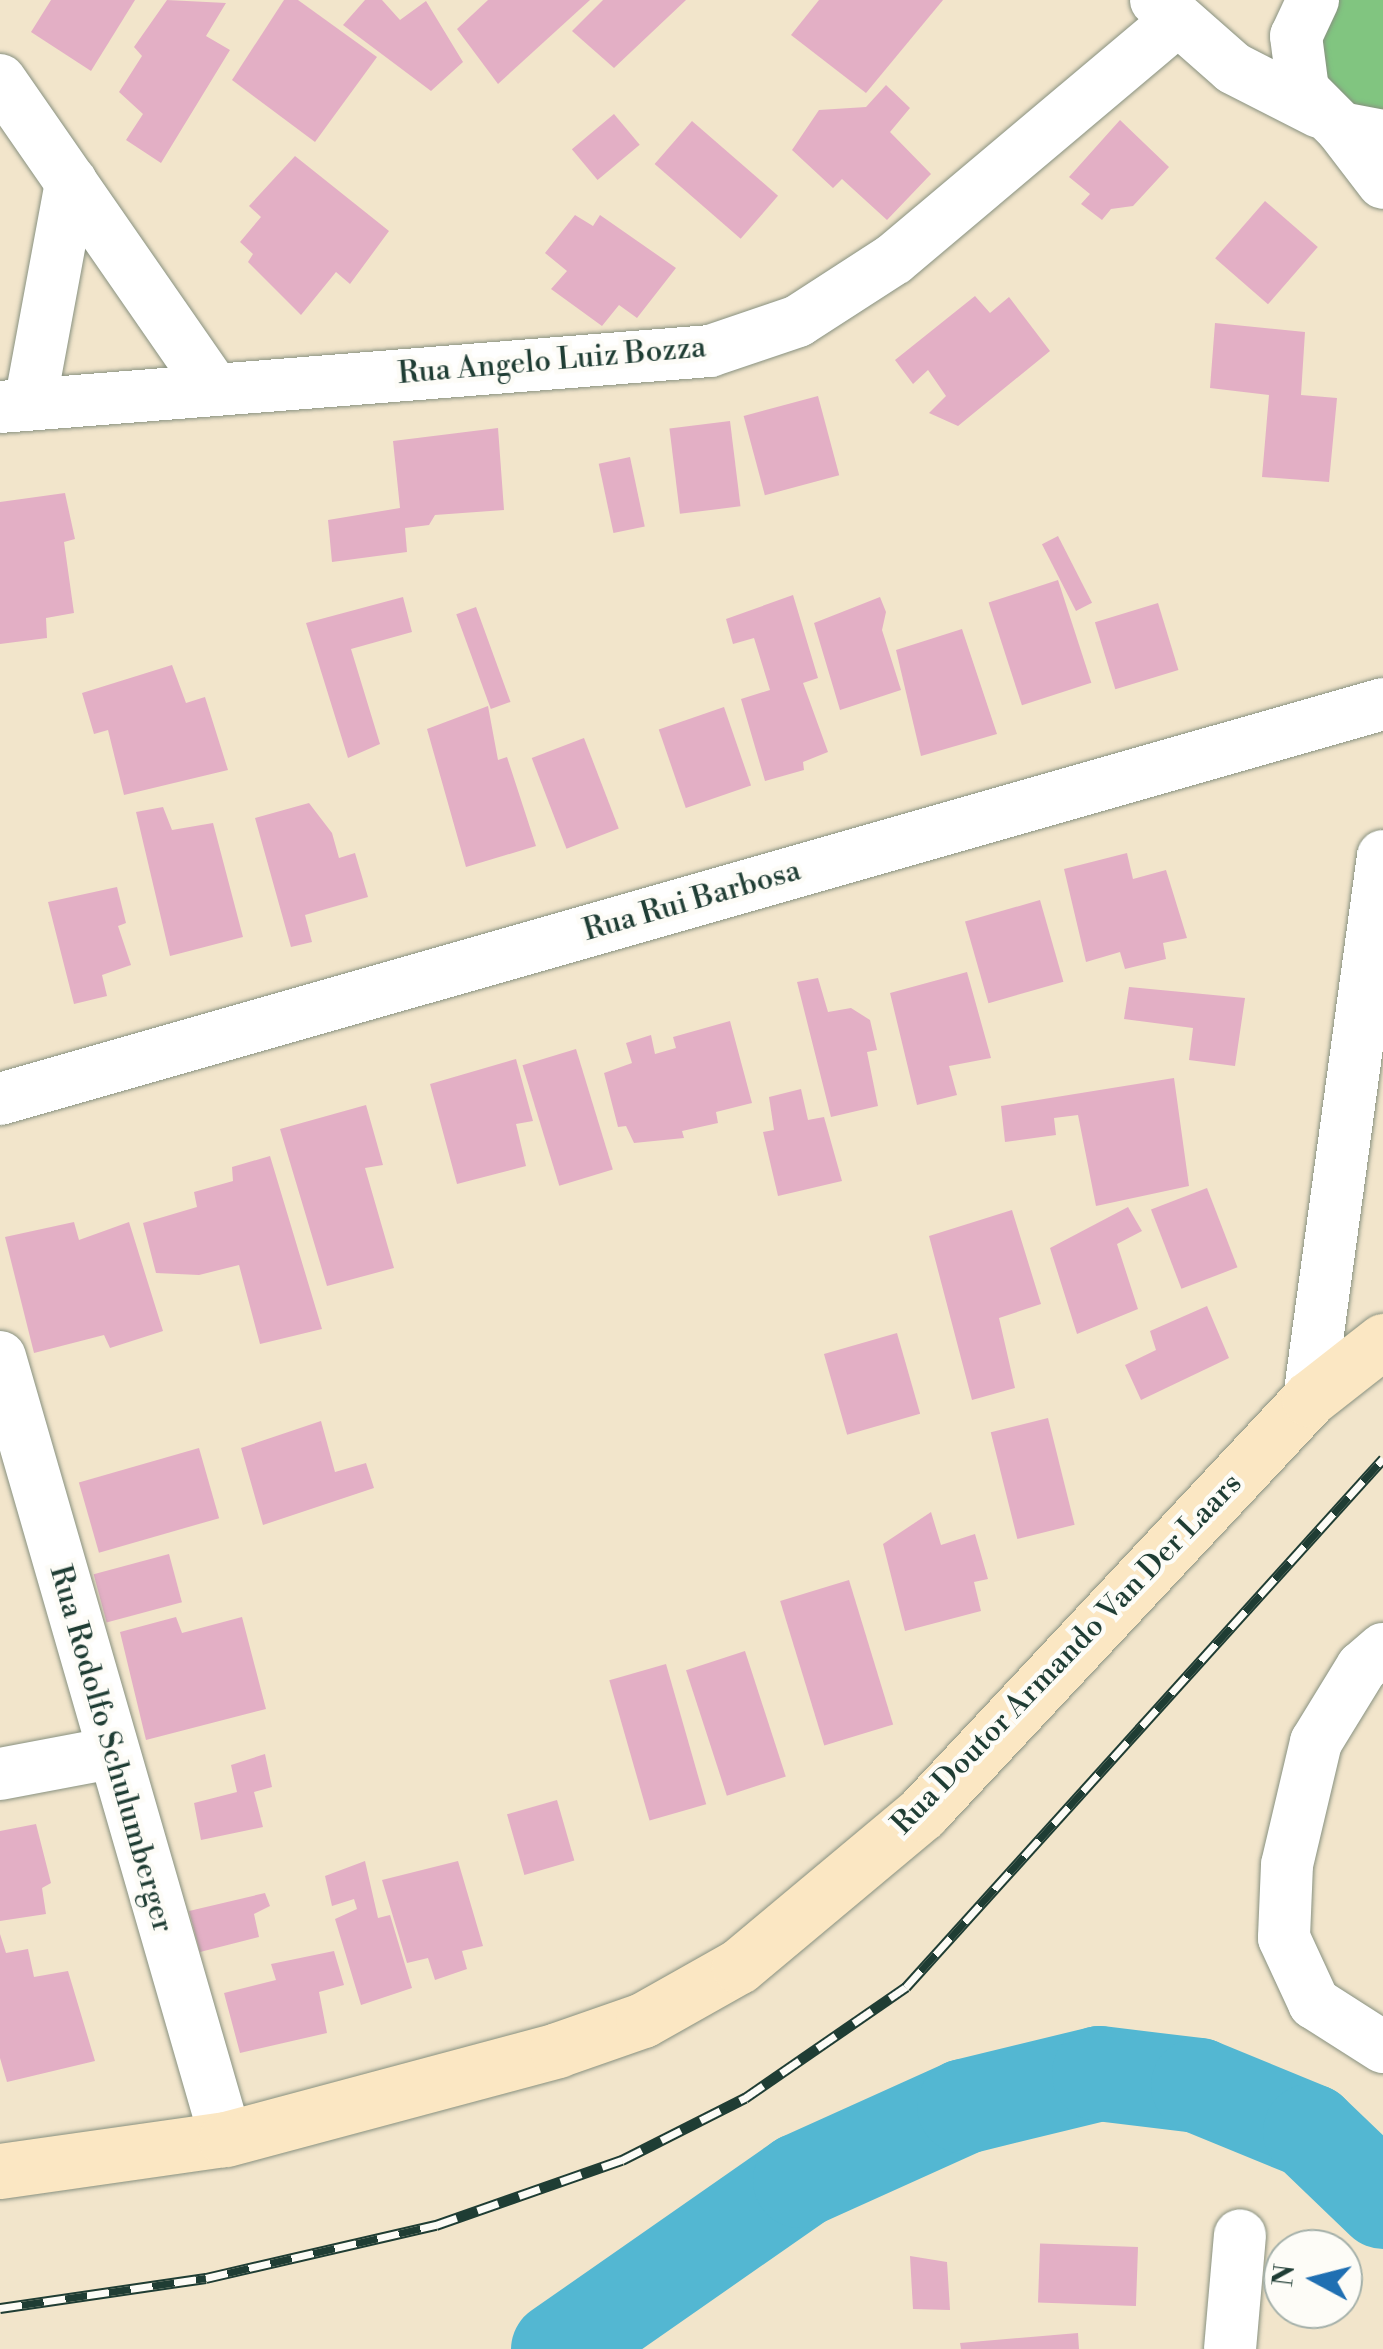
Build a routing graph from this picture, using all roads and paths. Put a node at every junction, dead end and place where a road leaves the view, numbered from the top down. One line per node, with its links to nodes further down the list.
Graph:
1 (1313, 0): 4 (street)
2 (1166, 11): 4 (street); 7 (street, Rua Angelo Luiz Bozza)
3 (0, 80): 5 (street)
4 (1348, 125): 6 (street)
5 (71, 182): 7 (street); 8 (street)
6 (1383, 182)
7 (212, 386): 8 (street, Rua Angelo Luiz Bozza)
8 (15, 406)
9 (1383, 704): 11 (street, Rua Rui Barbosa)
10 (1383, 856): 14 (street)
11 (0, 1099)
12 (1383, 1341): 14 (main road, Rua Doutor Armando Van Der Laars)
13 (0, 1358): 16 (street, Rua Rodolfo Schulumberger)
14 (1309, 1399): 19 (main road, Rua Doutor Armando Van Der Laars)
15 (1383, 1648): 18 (street)
16 (111, 1753): 17 (street); 19 (street, Rua Rodolfo Schulumberger)
17 (0, 1774)
18 (1383, 2047)
19 (226, 2139): 20 (main road, Rua Doutor Armando Van Der Laars)
20 (0, 2171)
21 (1240, 2235): 22 (street)
22 (1230, 2349)

